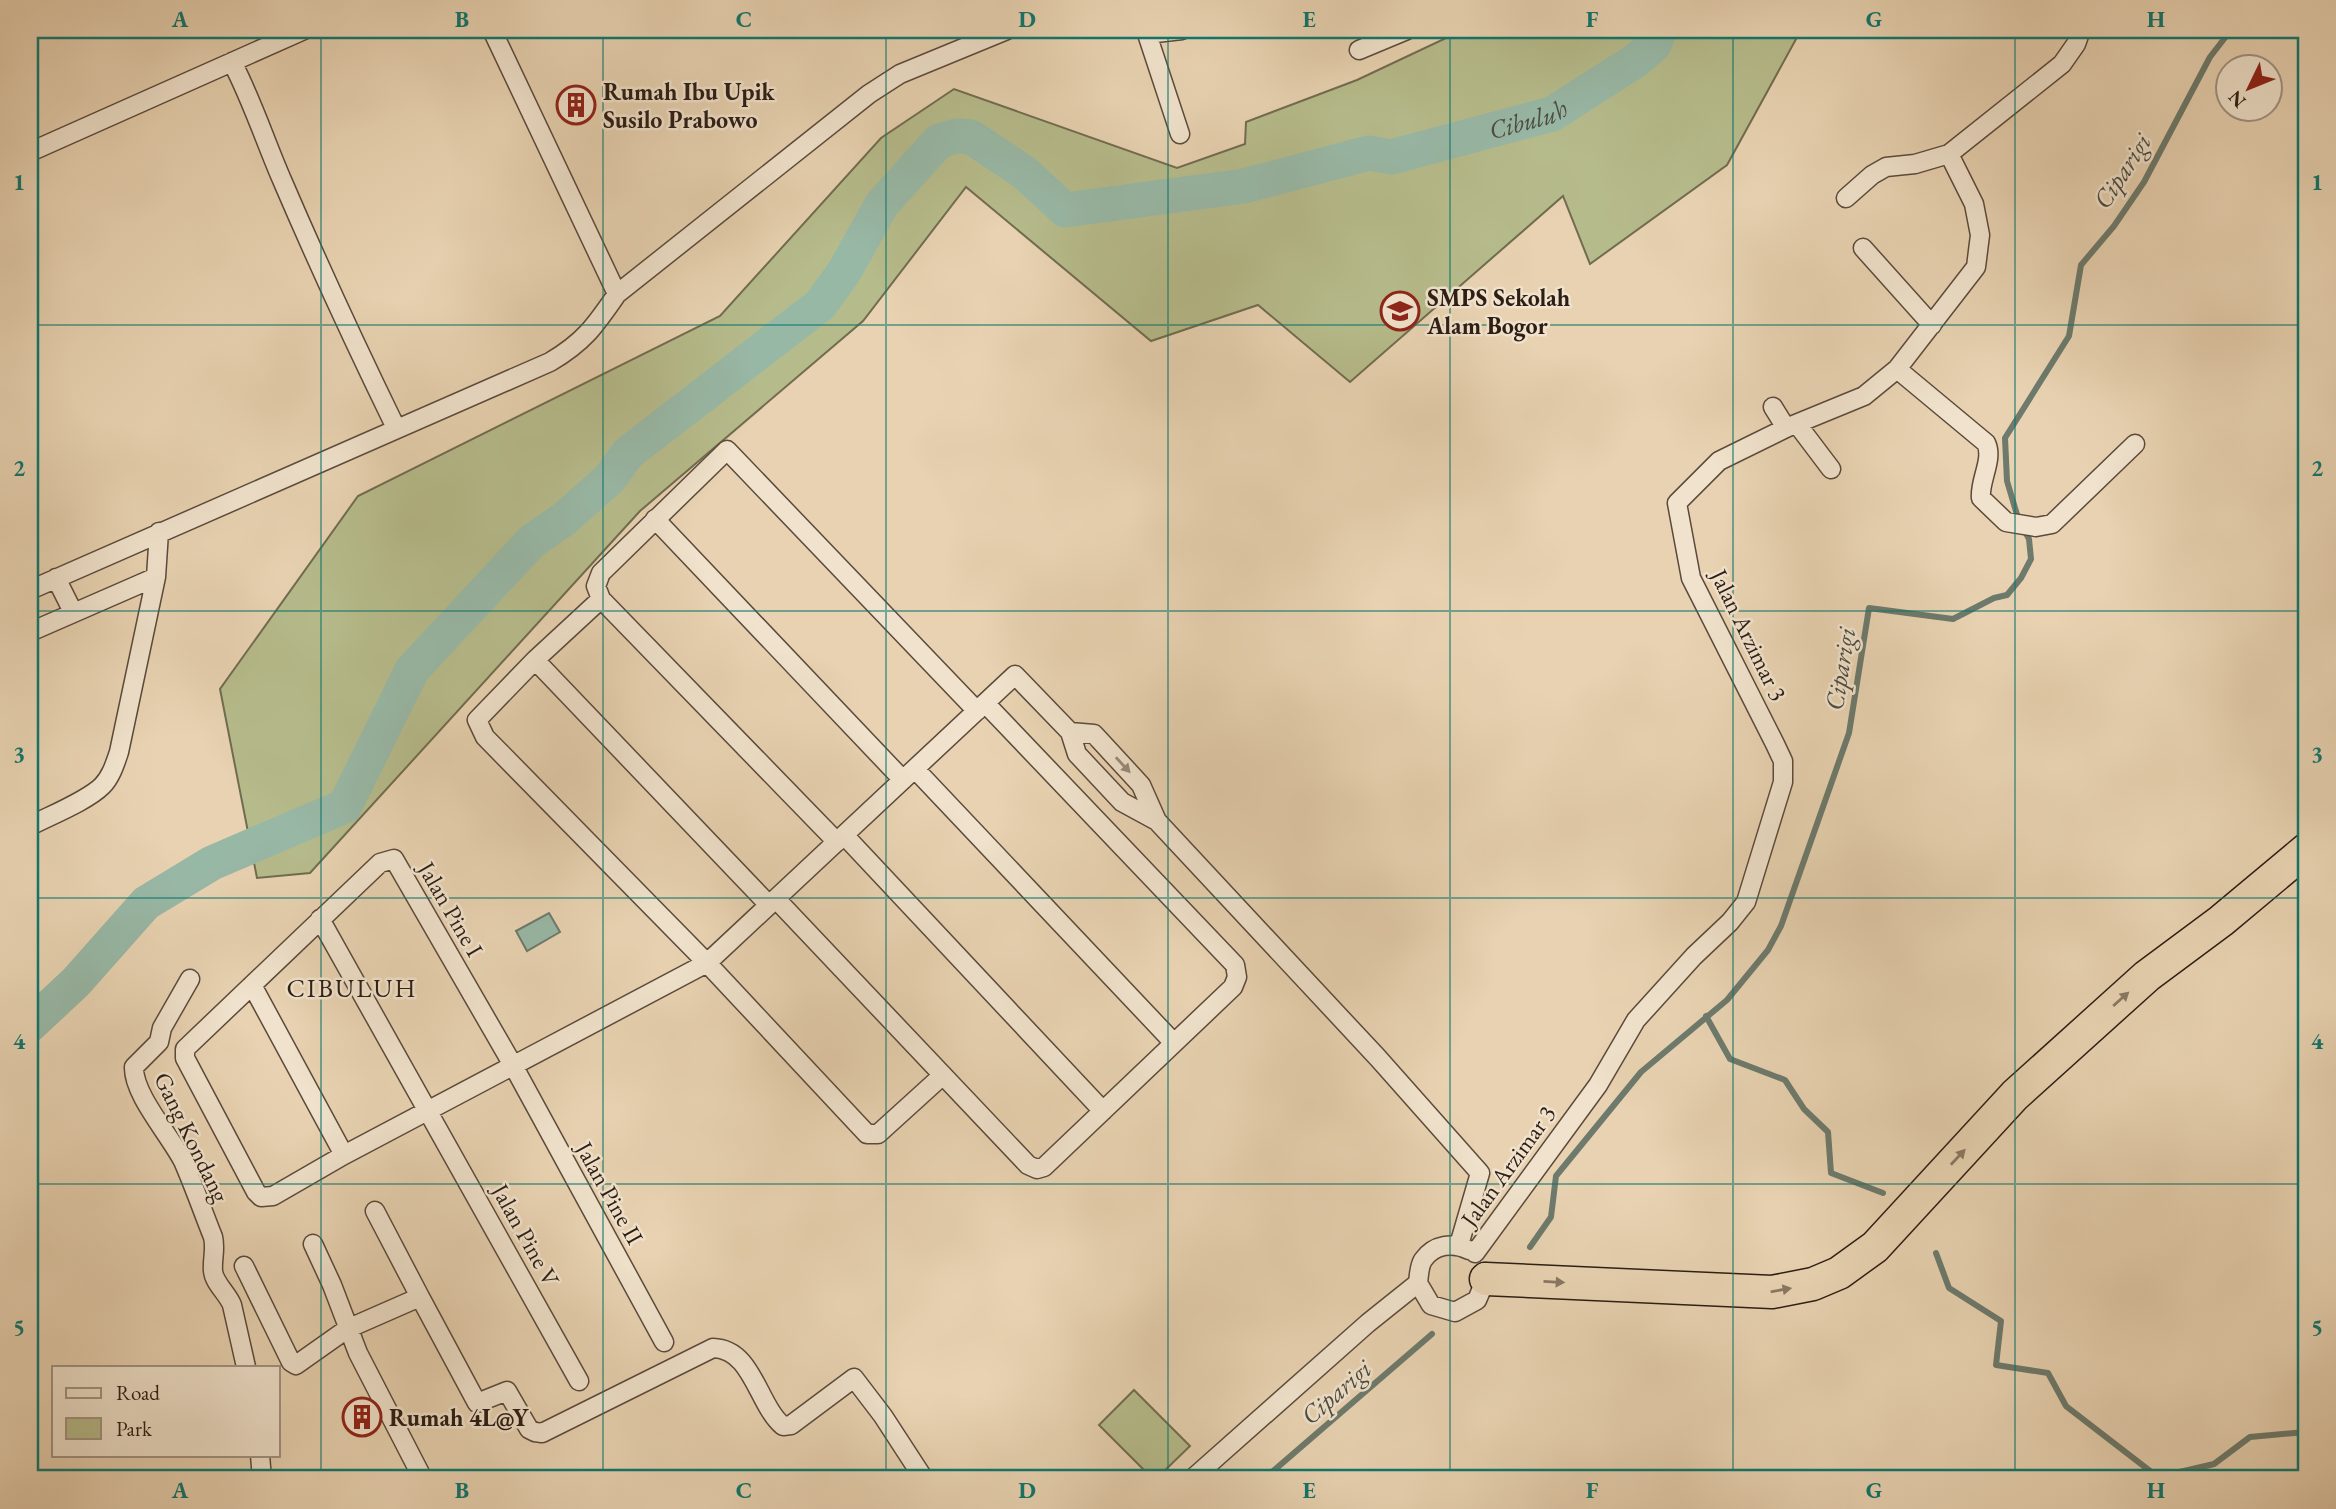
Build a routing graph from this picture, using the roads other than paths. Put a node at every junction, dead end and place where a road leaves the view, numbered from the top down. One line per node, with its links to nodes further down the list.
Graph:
1 (304, 30): 9 (street)
2 (492, 30): 15 (street)
3 (1007, 30): 15 (street)
4 (1182, 30): 7 (street)
5 (1407, 30): 8 (street)
6 (2081, 30): 12 (street)
7 (1146, 32): 10 (street)
8 (1359, 50)
9 (232, 62): 11 (street); 20 (street)
10 (1180, 134)
11 (30, 152)
12 (1949, 154): 13 (street); 16 (street, Jalan Arzimar 3)
13 (1846, 198)
14 (1863, 248): 16 (street)
15 (617, 294): 20 (street)
16 (1932, 325): 17 (street, Jalan Arzimar 3)
17 (1897, 369): 19 (street, Jalan Arzimar 3); 21 (street)
18 (1773, 407): 19 (street)
19 (1792, 426): 22 (street); 52 (street, Jalan Arzimar 3)
20 (396, 428): 24 (street)
21 (2135, 444)
22 (1831, 469)
23 (655, 519): 28 (street); 32 (street); 34 (street)
24 (159, 533): 25 (street); 26 (street)
25 (156, 577): 29 (street); 36 (street)
26 (56, 578): 27 (street); 29 (street)
27 (31, 587)
28 (601, 599): 31 (street); 37 (street)
29 (73, 612): 30 (street)
30 (30, 632)
31 (535, 660): 39 (street); 41 (street)
32 (981, 707): 33 (street); 34 (street); 44 (street)
33 (1070, 732): 35 (street); 35 (street, one-way to 35)
34 (909, 774): 37 (street); 44 (street)
35 (1157, 821): 52 (street)
36 (30, 826)
37 (841, 838): 39 (street); 47 (street)
38 (2306, 850): 52 (highway, one-way to 38)
39 (773, 902): 41 (street); 46 (street)
40 (320, 919): 43 (street); 45 (street, Jalan Pine I); 48 (street, Jalan Pine V)
41 (707, 963): 45 (street); 46 (street)
42 (190, 979): 58 (street, Gang Kondang)
43 (253, 985): 49 (street); 49 (street)
44 (1174, 1043): 47 (street)
45 (514, 1067): 48 (street); 57 (street, Jalan Pine II)
46 (943, 1074): 47 (street)
47 (1104, 1111)
48 (430, 1112): 49 (street); 59 (street, Jalan Pine V)
49 (344, 1155)
50 (375, 1212): 55 (street)
51 (313, 1244): 56 (street)
52 (1473, 1259): 54 (street); 54 (street)
53 (244, 1266): 56 (street)
54 (1418, 1283): 64 (street)
55 (420, 1297): 56 (street); 63 (street)
56 (347, 1329): 62 (street)
57 (664, 1342)
58 (246, 1366)
59 (579, 1381)
60 (260, 1456): 61 (street)
61 (262, 1479)
62 (423, 1479)
63 (925, 1479)
64 (1192, 1479)

